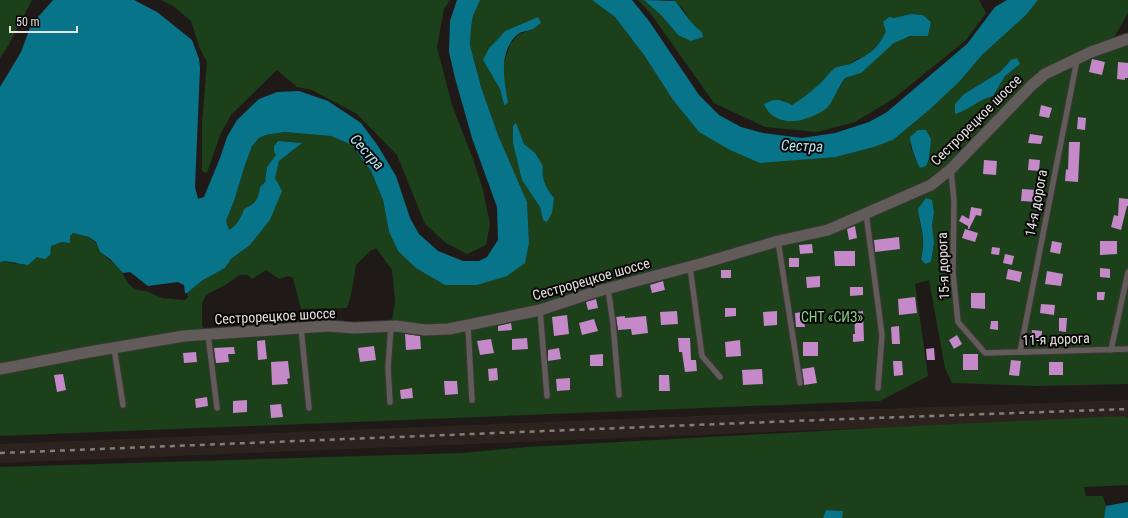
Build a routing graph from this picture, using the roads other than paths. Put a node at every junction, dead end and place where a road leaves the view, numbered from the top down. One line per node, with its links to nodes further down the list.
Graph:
1 (1128, 39): 2 (street, Сестрорецкое шоссе)
2 (1077, 59): 3 (street, Сестрорецкое шоссе); 17 (lane, 14-я дорога)
3 (951, 169): 4 (street, Сестрорецкое шоссе); 18 (lane, 15-я дорога)
4 (866, 213): 5 (street, Сестрорецкое шоссе); 22 (lane)
5 (778, 241): 6 (street, Сестрорецкое шоссе); 21 (lane)
6 (690, 267): 8 (street, Сестрорецкое шоссе); 20 (lane)
7 (1128, 272): 16 (lane)
8 (608, 289): 9 (street, Сестрорецкое шоссе); 23 (lane)
9 (540, 310): 11 (street, Сестрорецкое шоссе); 24 (lane)
10 (391, 326): 11 (street, Сестрорецкое шоссе); 12 (street, Сестрорецкое шоссе); 26 (lane)
11 (468, 326): 25 (lane)
12 (301, 328): 13 (street, Сестрорецкое шоссе); 29 (lane)
13 (208, 334): 14 (street, Сестрорецкое шоссе); 28 (lane)
14 (114, 348): 19 (street, Сестрорецкое шоссе); 27 (lane)
15 (1128, 349): 16 (lane, 11-я дорога)
16 (1111, 350): 17 (lane, 11-я дорога)
17 (1020, 352): 18 (lane, 11-я дорога)
18 (985, 353)
19 (0, 369)
20 (720, 377)
21 (800, 383)
22 (878, 388)
23 (619, 395)
24 (547, 396)
25 (472, 400)
26 (390, 402)
27 (123, 405)
28 (217, 408)
29 (309, 408)

